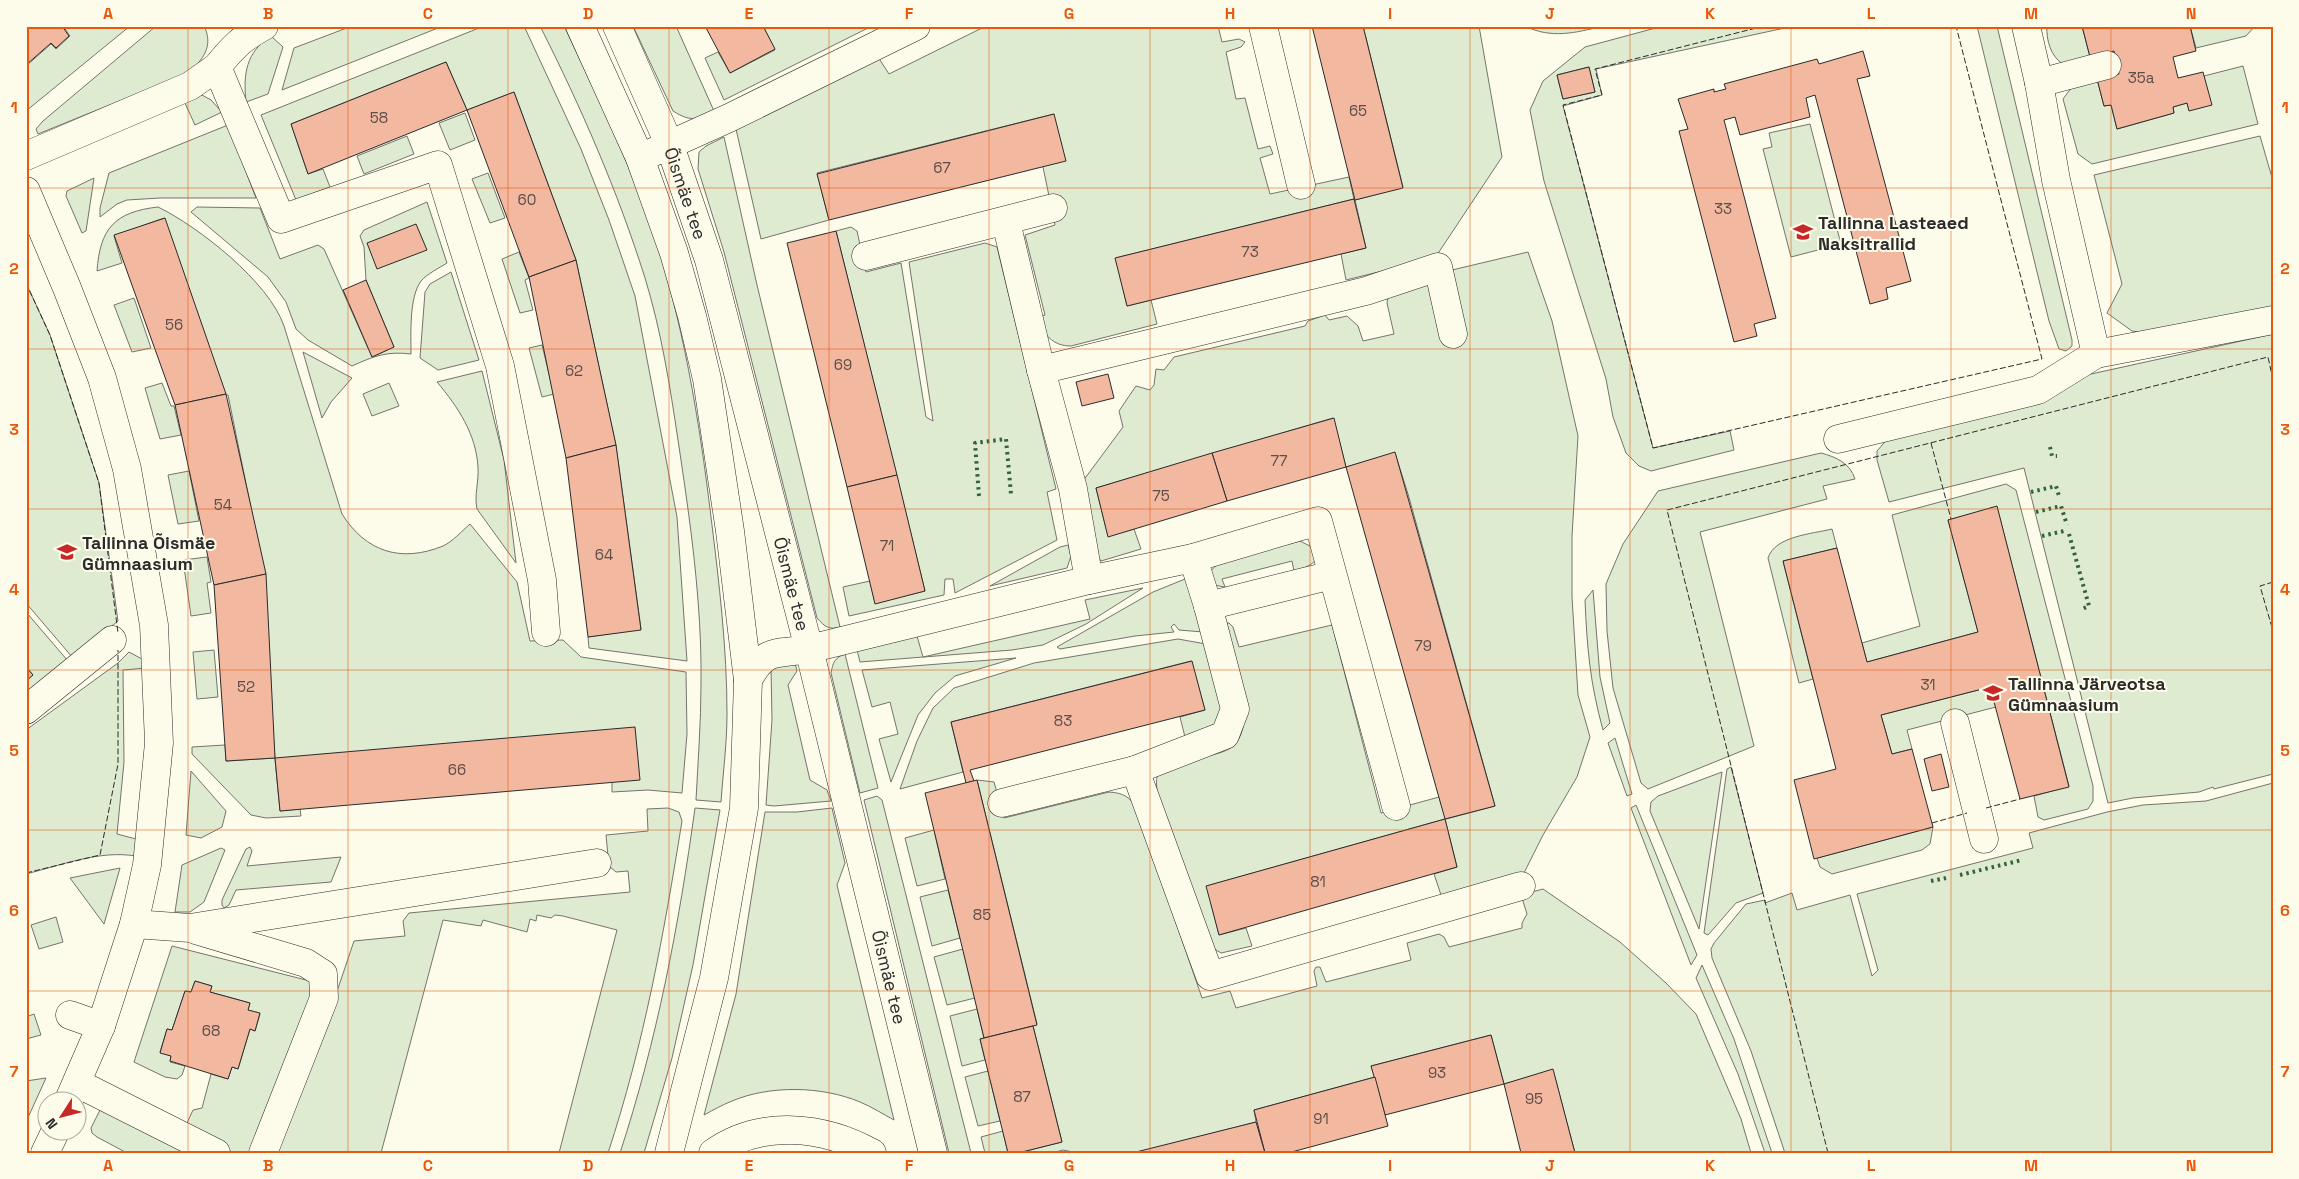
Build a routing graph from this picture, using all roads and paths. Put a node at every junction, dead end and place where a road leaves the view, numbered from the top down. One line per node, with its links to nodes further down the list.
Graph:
1 (264, 26): 8 (street)
2 (580, 26): 12 (street, Õismäe tee)
3 (616, 26): 10 (street, Õismäe tee)
4 (916, 26): 10 (street)
5 (1263, 26): 13 (street)
6 (2026, 26): 9 (street)
7 (2106, 65): 9 (street)
8 (217, 67): 11 (street); 28 (street)
9 (2039, 83): 20 (street)
10 (670, 146): 12 (street); 30 (street, Õismäe tee)
11 (26, 156)
12 (640, 158): 22 (street, Õismäe tee)
13 (1301, 185)
14 (26, 191): 40 (street)
15 (1053, 208): 16 (street)
16 (1006, 222): 17 (street); 21 (street)
17 (866, 256)
18 (2273, 320): 20 (street)
19 (1453, 334): 21 (street)
20 (2096, 354): 23 (street)
21 (1041, 370): 26 (street)
22 (707, 379): 30 (street); 31 (street, Õismäe tee)
23 (1838, 439)
24 (1192, 558): 25 (street); 26 (street); 27 (street)
25 (1332, 575): 27 (street); 36 (street)
26 (1090, 580): 30 (street)
27 (1208, 606): 34 (street)
28 (546, 632)
29 (112, 640): 32 (street)
30 (803, 650): 31 (street); 51 (street, Õismäe tee)
31 (748, 680): 48 (street, Õismäe tee)
32 (26, 710)
33 (1954, 723): 37 (street)
34 (1135, 770): 35 (street); 39 (street)
35 (1002, 803)
36 (1396, 806)
37 (1984, 839)
38 (597, 863): 41 (street)
39 (1521, 886)
40 (134, 924): 41 (street); 43 (street)
41 (190, 928): 47 (street)
42 (70, 1015): 43 (street)
43 (101, 1026): 44 (street)
44 (73, 1092)
45 (88, 1098): 46 (street)
46 (216, 1153)
47 (263, 1153)
48 (669, 1153)
49 (713, 1153): 50 (street)
50 (872, 1153)
51 (933, 1153)

